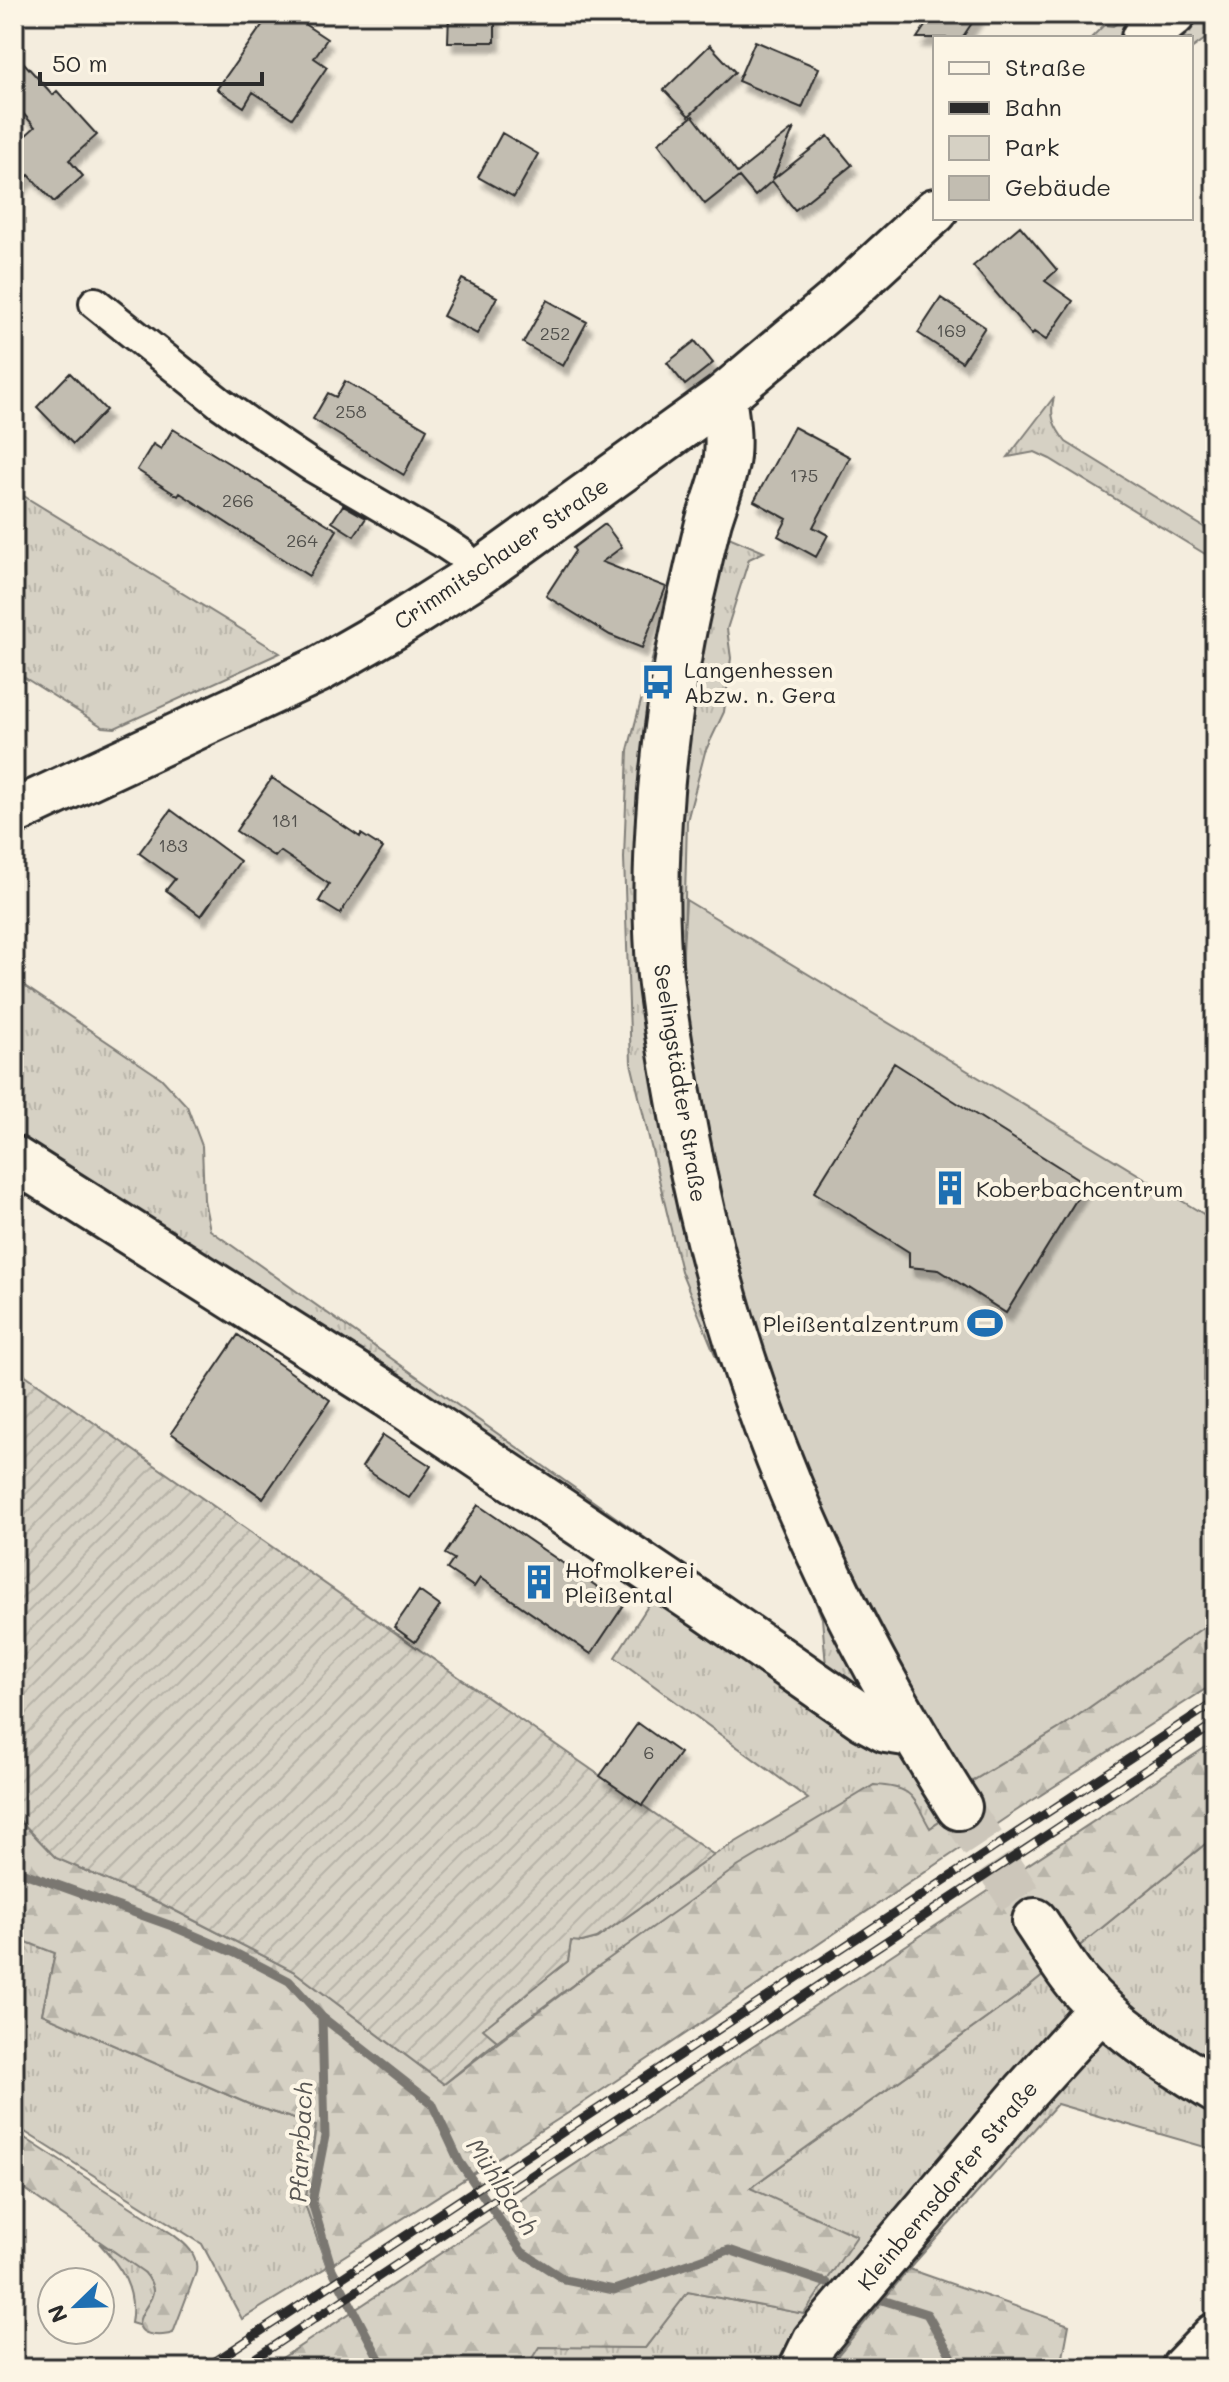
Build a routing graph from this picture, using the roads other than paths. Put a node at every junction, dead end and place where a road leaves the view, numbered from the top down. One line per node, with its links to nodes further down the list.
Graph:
1 (1173, 14): 2 (street)
2 (1146, 36)
3 (933, 213): 5 (street, Crimmitschauer Straße)
4 (95, 303): 6 (street)
5 (723, 397): 6 (street, Crimmitschauer Straße); 9 (street, Seelingstädter Straße)
6 (477, 574): 7 (street, Crimmitschauer Straße)
7 (14, 812)
8 (14, 1159): 9 (street)
9 (912, 1734): 10 (street, Seelingstädter Straße)
10 (959, 1807)
11 (1035, 1921): 12 (street)
12 (1101, 2008): 13 (street); 15 (street, Kleinbernsdorfer Straße)
13 (1215, 2090)
14 (1215, 2336): 16 (street)
15 (802, 2368)
16 (1184, 2368)

